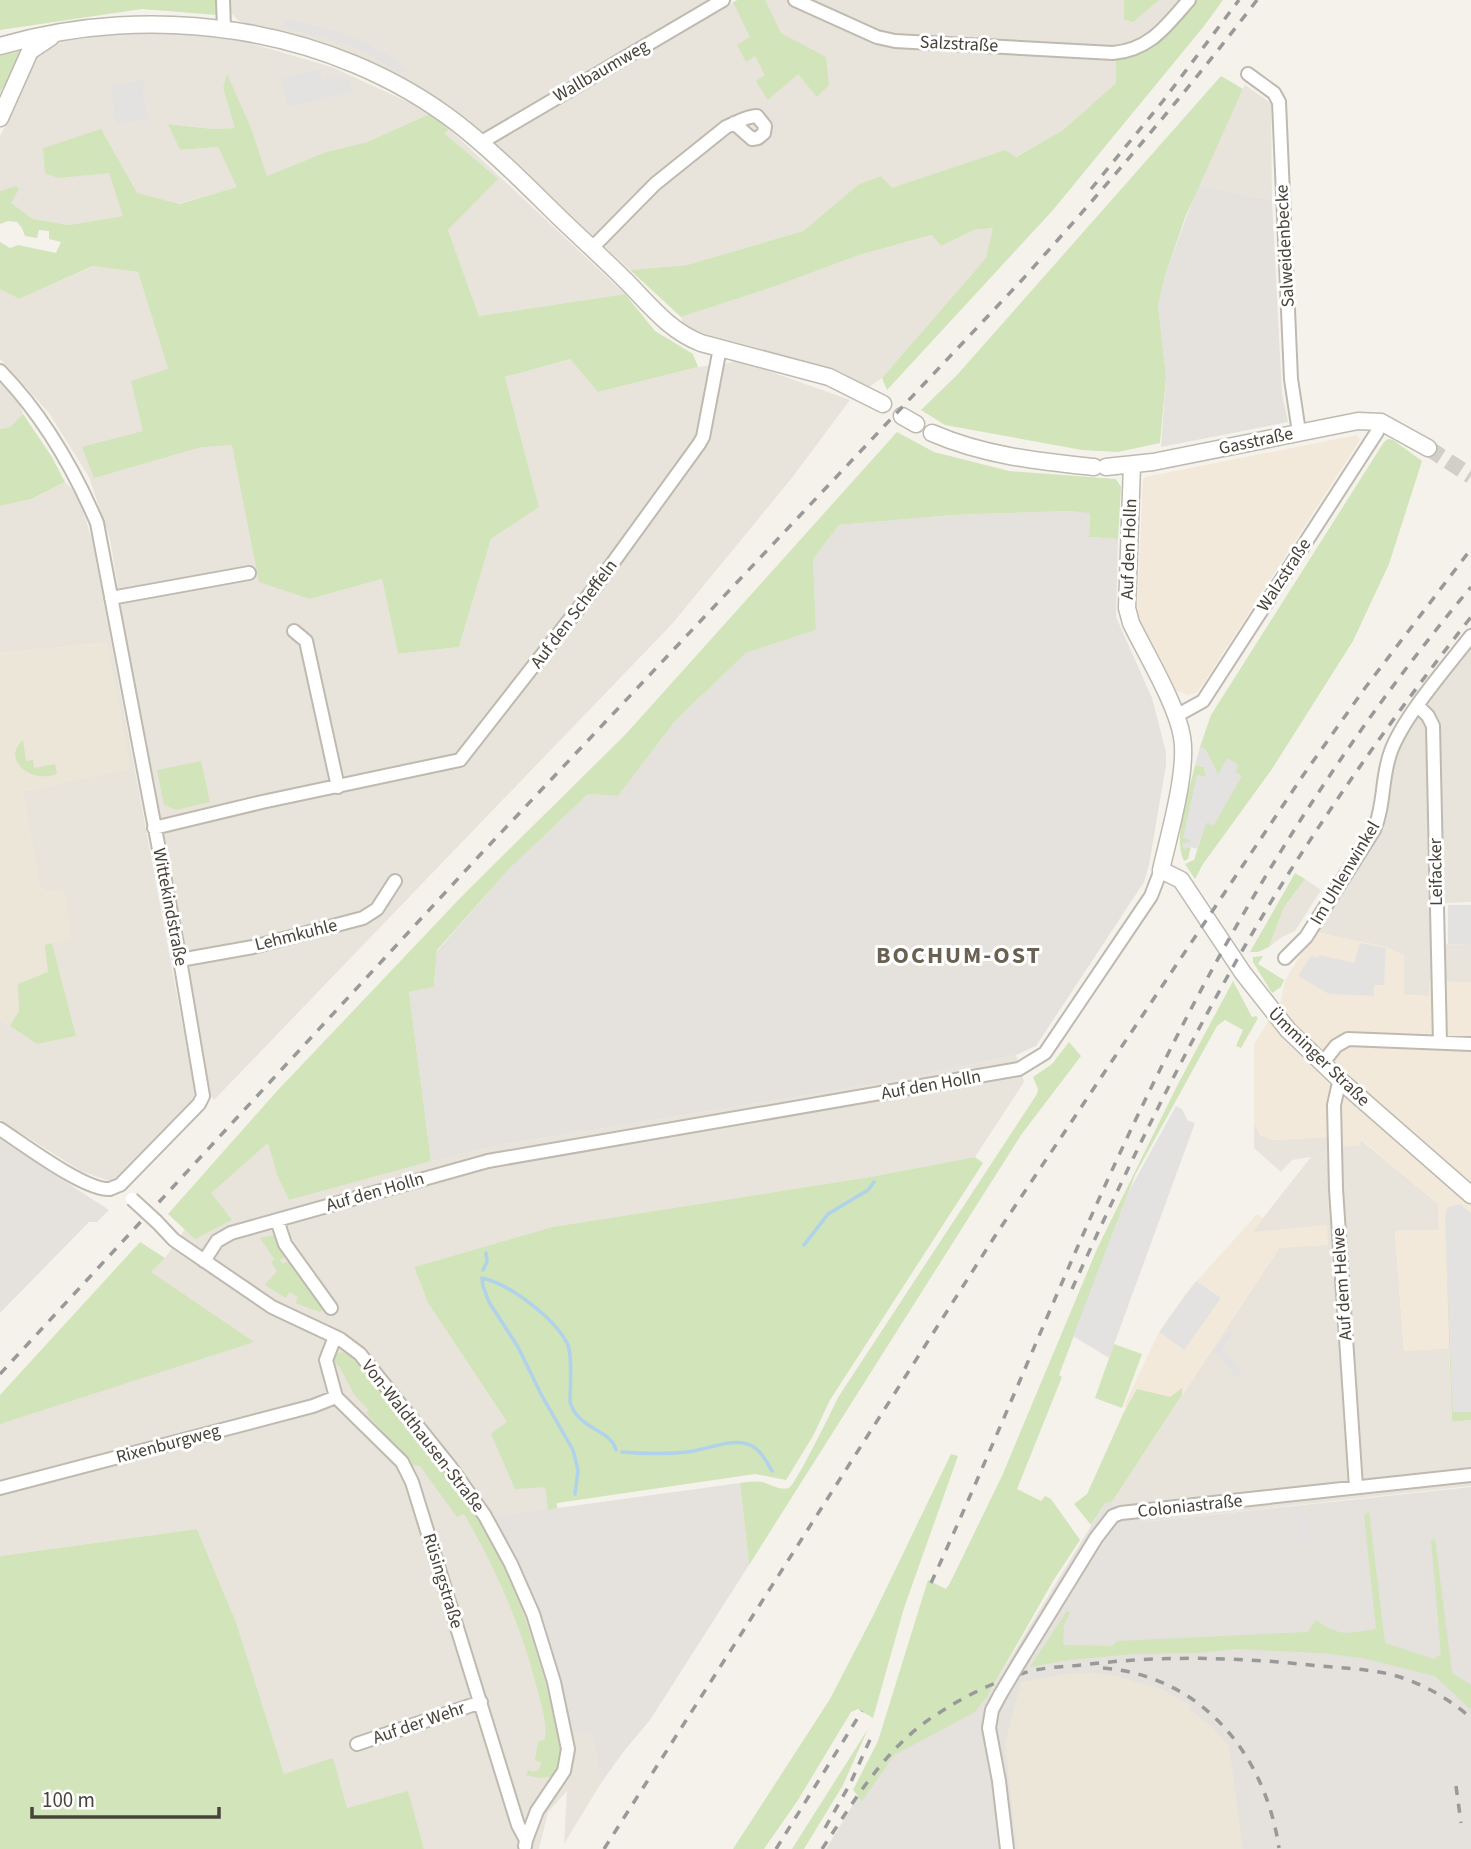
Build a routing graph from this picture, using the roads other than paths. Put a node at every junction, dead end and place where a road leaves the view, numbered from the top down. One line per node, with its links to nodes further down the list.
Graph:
1 (223, 0): 5 (street)
2 (723, 0): 11 (street, Wallbaumweg)
3 (795, 0): 4 (street, Salzstraße)
4 (1189, 0)
5 (224, 28): 6 (street); 11 (street)
6 (57, 32): 7 (street); 9 (street)
7 (4, 43)
8 (1248, 74): 17 (street, Salweidenbecke)
9 (0, 118)
10 (734, 123): 12 (street)
11 (480, 143): 12 (street)
12 (592, 248): 13 (street)
13 (720, 348): 15 (street); 27 (street, Auf den Scheffeln)
14 (0, 371): 22 (street, Wittekindstraße)
15 (883, 404)
16 (1381, 422): 17 (street, Gasstraße); 19 (street); 26 (street, Walzstraße)
17 (1299, 432): 20 (street, Gasstraße)
18 (932, 433): 20 (street, Gasstraße)
19 (1428, 448)
20 (1132, 465): 26 (street, Auf den Holln)
21 (249, 573): 22 (street)
22 (111, 598): 28 (street, Wittekindstraße)
23 (294, 631): 27 (street)
24 (1471, 636): 25 (street, Im Uhlenwinkel)
25 (1418, 706): 31 (street, Im Uhlenwinkel); 33 (street, Leifacker)
26 (1176, 716): 29 (street, Auf den Holln)
27 (338, 787): 28 (street, Auf den Scheffeln)
28 (154, 828): 32 (street, Wittekindstraße)
29 (1161, 870): 35 (street, Ümminger Straße); 40 (street, Auf den Holln)
30 (395, 881): 32 (street, Lehmkuhle)
31 (1285, 958)
32 (180, 960): 38 (street, Wittekindstraße)
33 (1440, 1043): 34 (street); 35 (street)
34 (1471, 1044)
35 (1322, 1064): 36 (street, Ümminger Straße)
36 (1342, 1082): 39 (street, Ümminger Straße); 46 (street, Auf dem Helwe)
37 (0, 1129): 38 (street)
38 (120, 1185): 41 (street, Von-Waldthausen-Straße, bridge)
39 (1471, 1195)
40 (277, 1220): 41 (street, Auf den Holln); 42 (street)
41 (204, 1261): 43 (street, Von-Waldthausen-Straße)
42 (331, 1308)
43 (335, 1337): 44 (street); 50 (street, Von-Waldthausen-Straße)
44 (336, 1397): 47 (street, Rixenburgweg); 48 (street, Rüsingstraße)
45 (1471, 1475): 46 (street, Coloniastraße)
46 (1356, 1487): 51 (street, Coloniastraße, bridge)
47 (0, 1488)
48 (481, 1702): 49 (street, Auf der Wehr); 50 (street, Rüsingstraße)
49 (357, 1744)
50 (526, 1845)
51 (1007, 1849)

